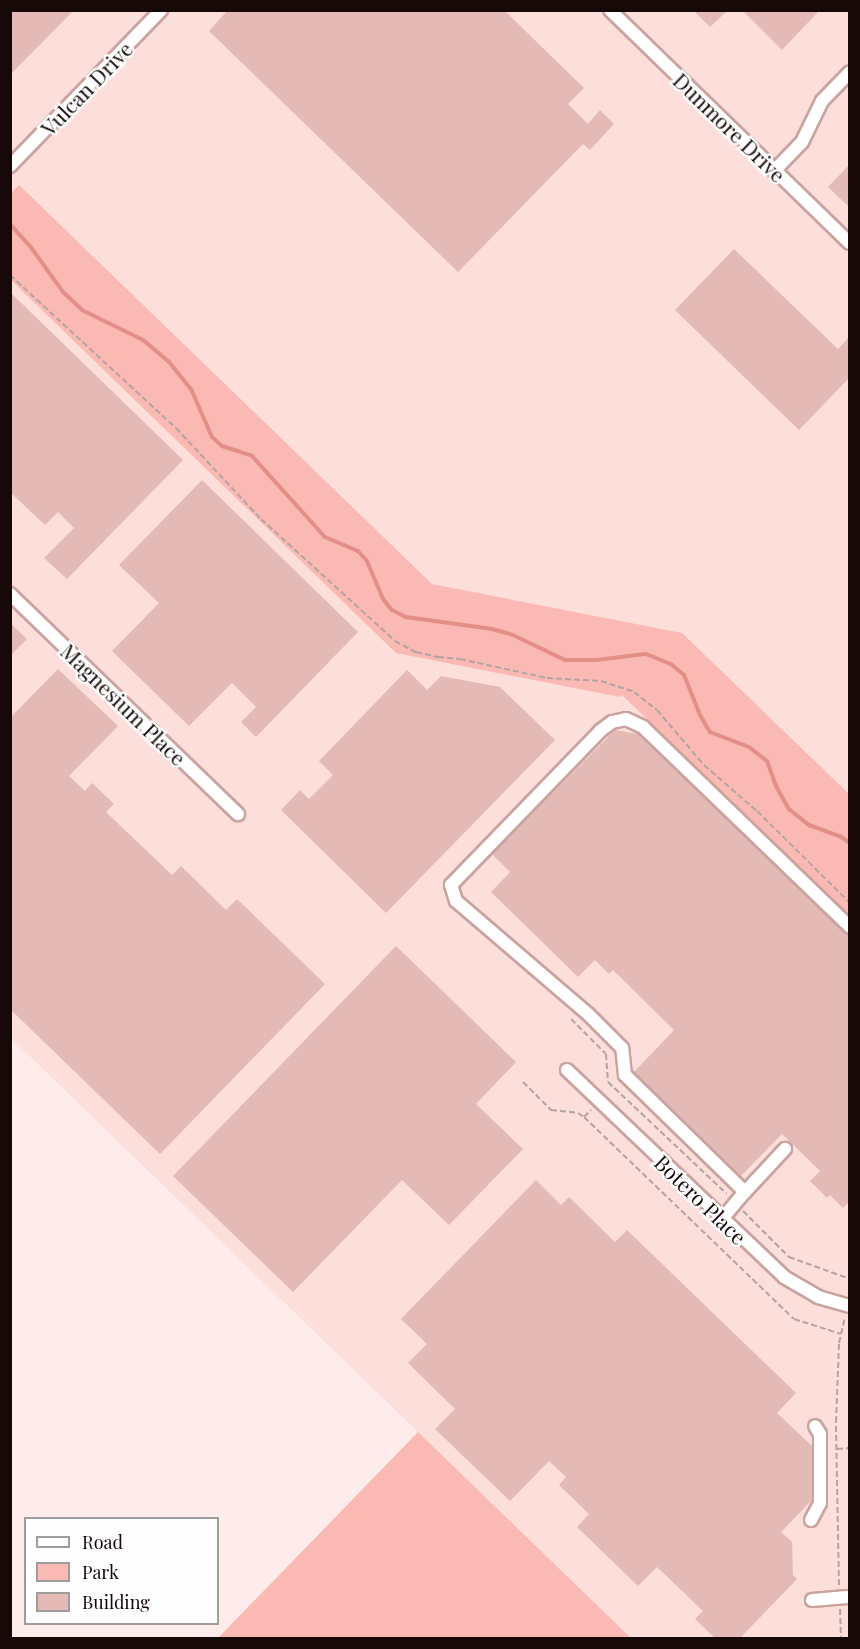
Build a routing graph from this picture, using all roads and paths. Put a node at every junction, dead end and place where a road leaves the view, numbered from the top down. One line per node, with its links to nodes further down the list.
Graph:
1 (161, 10): 4 (street, Vulcan Drive)
2 (610, 10): 5 (street, Dunmore Drive)
3 (849, 72): 5 (street)
4 (10, 166)
5 (774, 171): 6 (street, Dunmore Drive)
6 (849, 243)
7 (10, 275): 10 (path)
8 (10, 594): 9 (street, Magnesium Place)
9 (238, 814)
10 (849, 903)
11 (849, 927): 18 (street)
12 (567, 1070): 15 (street, Botero Place)
13 (523, 1082): 16 (path)
14 (614, 1087): 15 (path)
15 (599, 1101): 16 (path); 19 (street, Botero Place)
16 (584, 1117): 21 (path)
17 (785, 1149): 18 (street)
18 (745, 1192): 19 (street)
19 (722, 1219): 20 (street, Botero Place)
20 (849, 1306): 21 (path)
21 (841, 1334): 24 (path)
22 (815, 1426): 25 (street)
23 (849, 1448): 24 (path)
24 (837, 1449): 26 (path)
25 (811, 1520)
26 (844, 1598): 27 (street); 28 (path)
27 (812, 1600)
28 (840, 1638)

